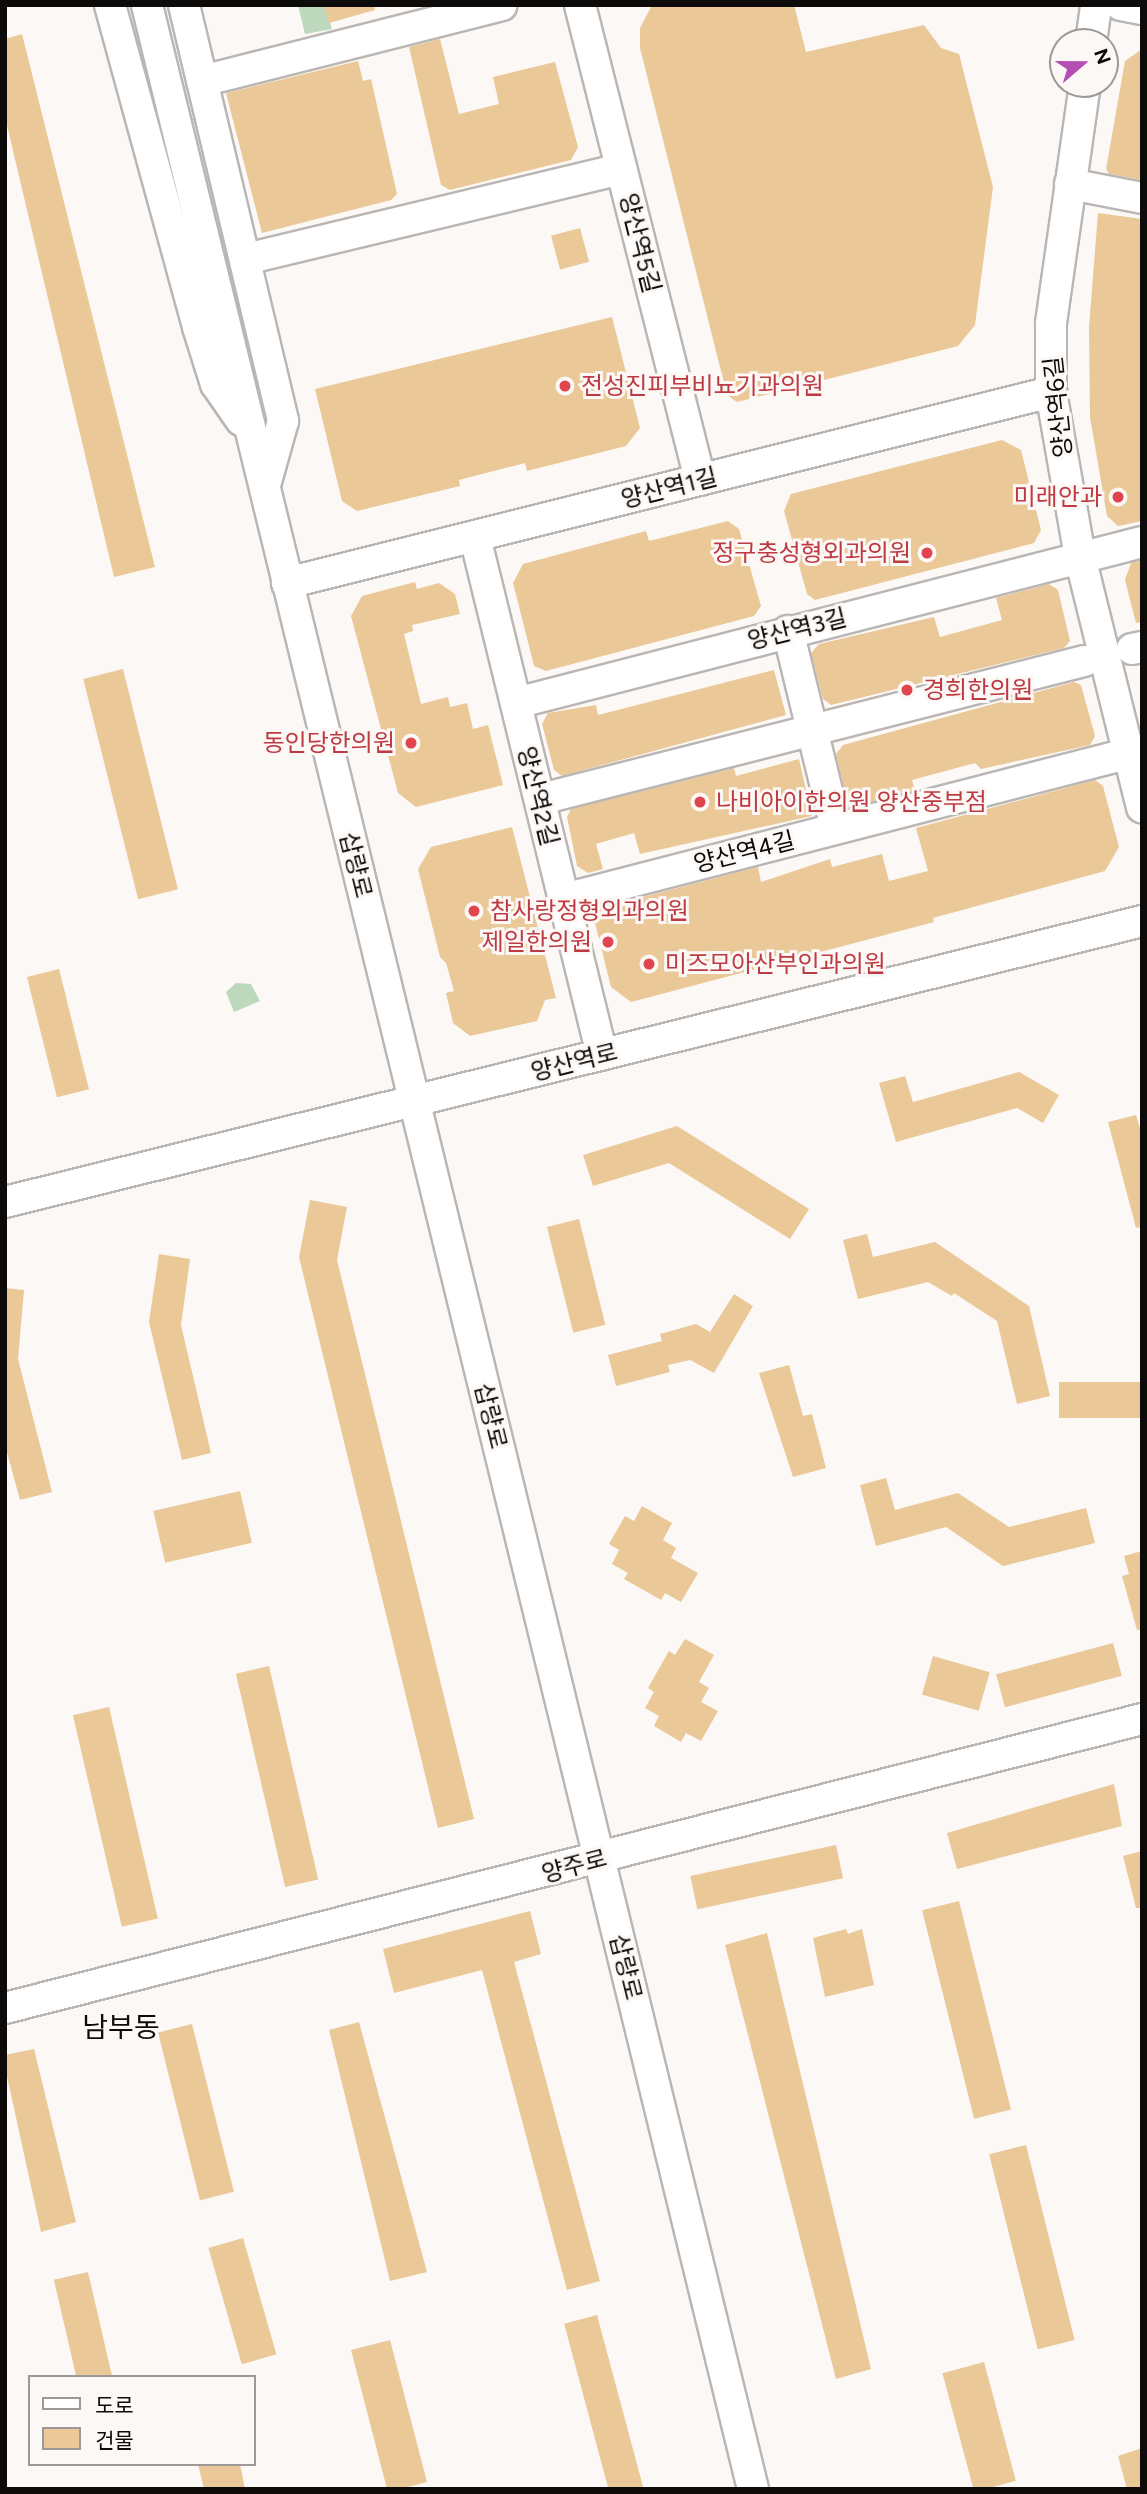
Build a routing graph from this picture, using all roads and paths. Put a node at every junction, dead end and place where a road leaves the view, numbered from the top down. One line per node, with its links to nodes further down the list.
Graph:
1 (110, 5): 17 (street)
2 (147, 5): 17 (street, 삽량로)
3 (184, 5): 10 (street)
4 (502, 5): 10 (street)
5 (580, 5): 12 (street, 양산역5길)
6 (1096, 5): 9 (street)
7 (1121, 5): 8 (street)
8 (1142, 9)
9 (1093, 28)
10 (202, 81): 15 (street)
11 (1083, 98): 13 (street, 양산역6길)
12 (621, 169): 15 (street); 18 (street, 양산역5길)
13 (1070, 184): 14 (street); 16 (street, 양산역6길)
14 (1142, 198)
15 (246, 259): 19 (street)
16 (1051, 392): 18 (street, 양산역1길); 22 (street, 양산역6길)
17 (251, 436): 19 (street, 삽량로)
18 (700, 480): 20 (street, 양산역1길)
19 (264, 489): 23 (street, 삽량로)
20 (475, 537): 23 (street, 양산역1길); 26 (street, 양산역2길)
21 (1142, 542): 22 (street, 양산역3길)
22 (1080, 557): 24 (street, 양산역3길); 28 (street, 양산역6길)
23 (287, 583): 35 (street, 삽량로)
24 (788, 631): 26 (street, 양산역3길); 27 (street)
25 (1084, 661): 27 (street)
26 (516, 703): 32 (street, 양산역2길)
27 (812, 730): 29 (street); 31 (street)
28 (1135, 752): 30 (street, 양산역6길); 31 (street, 양산역4길)
29 (553, 796)
30 (1142, 807)
31 (836, 828): 32 (street, 양산역4길)
32 (564, 898): 34 (street, 양산역2길)
33 (1142, 921): 34 (street, 양산역로)
34 (602, 1055): 35 (street, 양산역로)
35 (414, 1101): 36 (street, 양산역로); 38 (street, 삽량로)
36 (5, 1202)
37 (1142, 1719): 38 (street, 양주로)
38 (599, 1859): 39 (street, 양주로); 40 (street, 삽량로)
39 (5, 2008)
40 (753, 2489)

